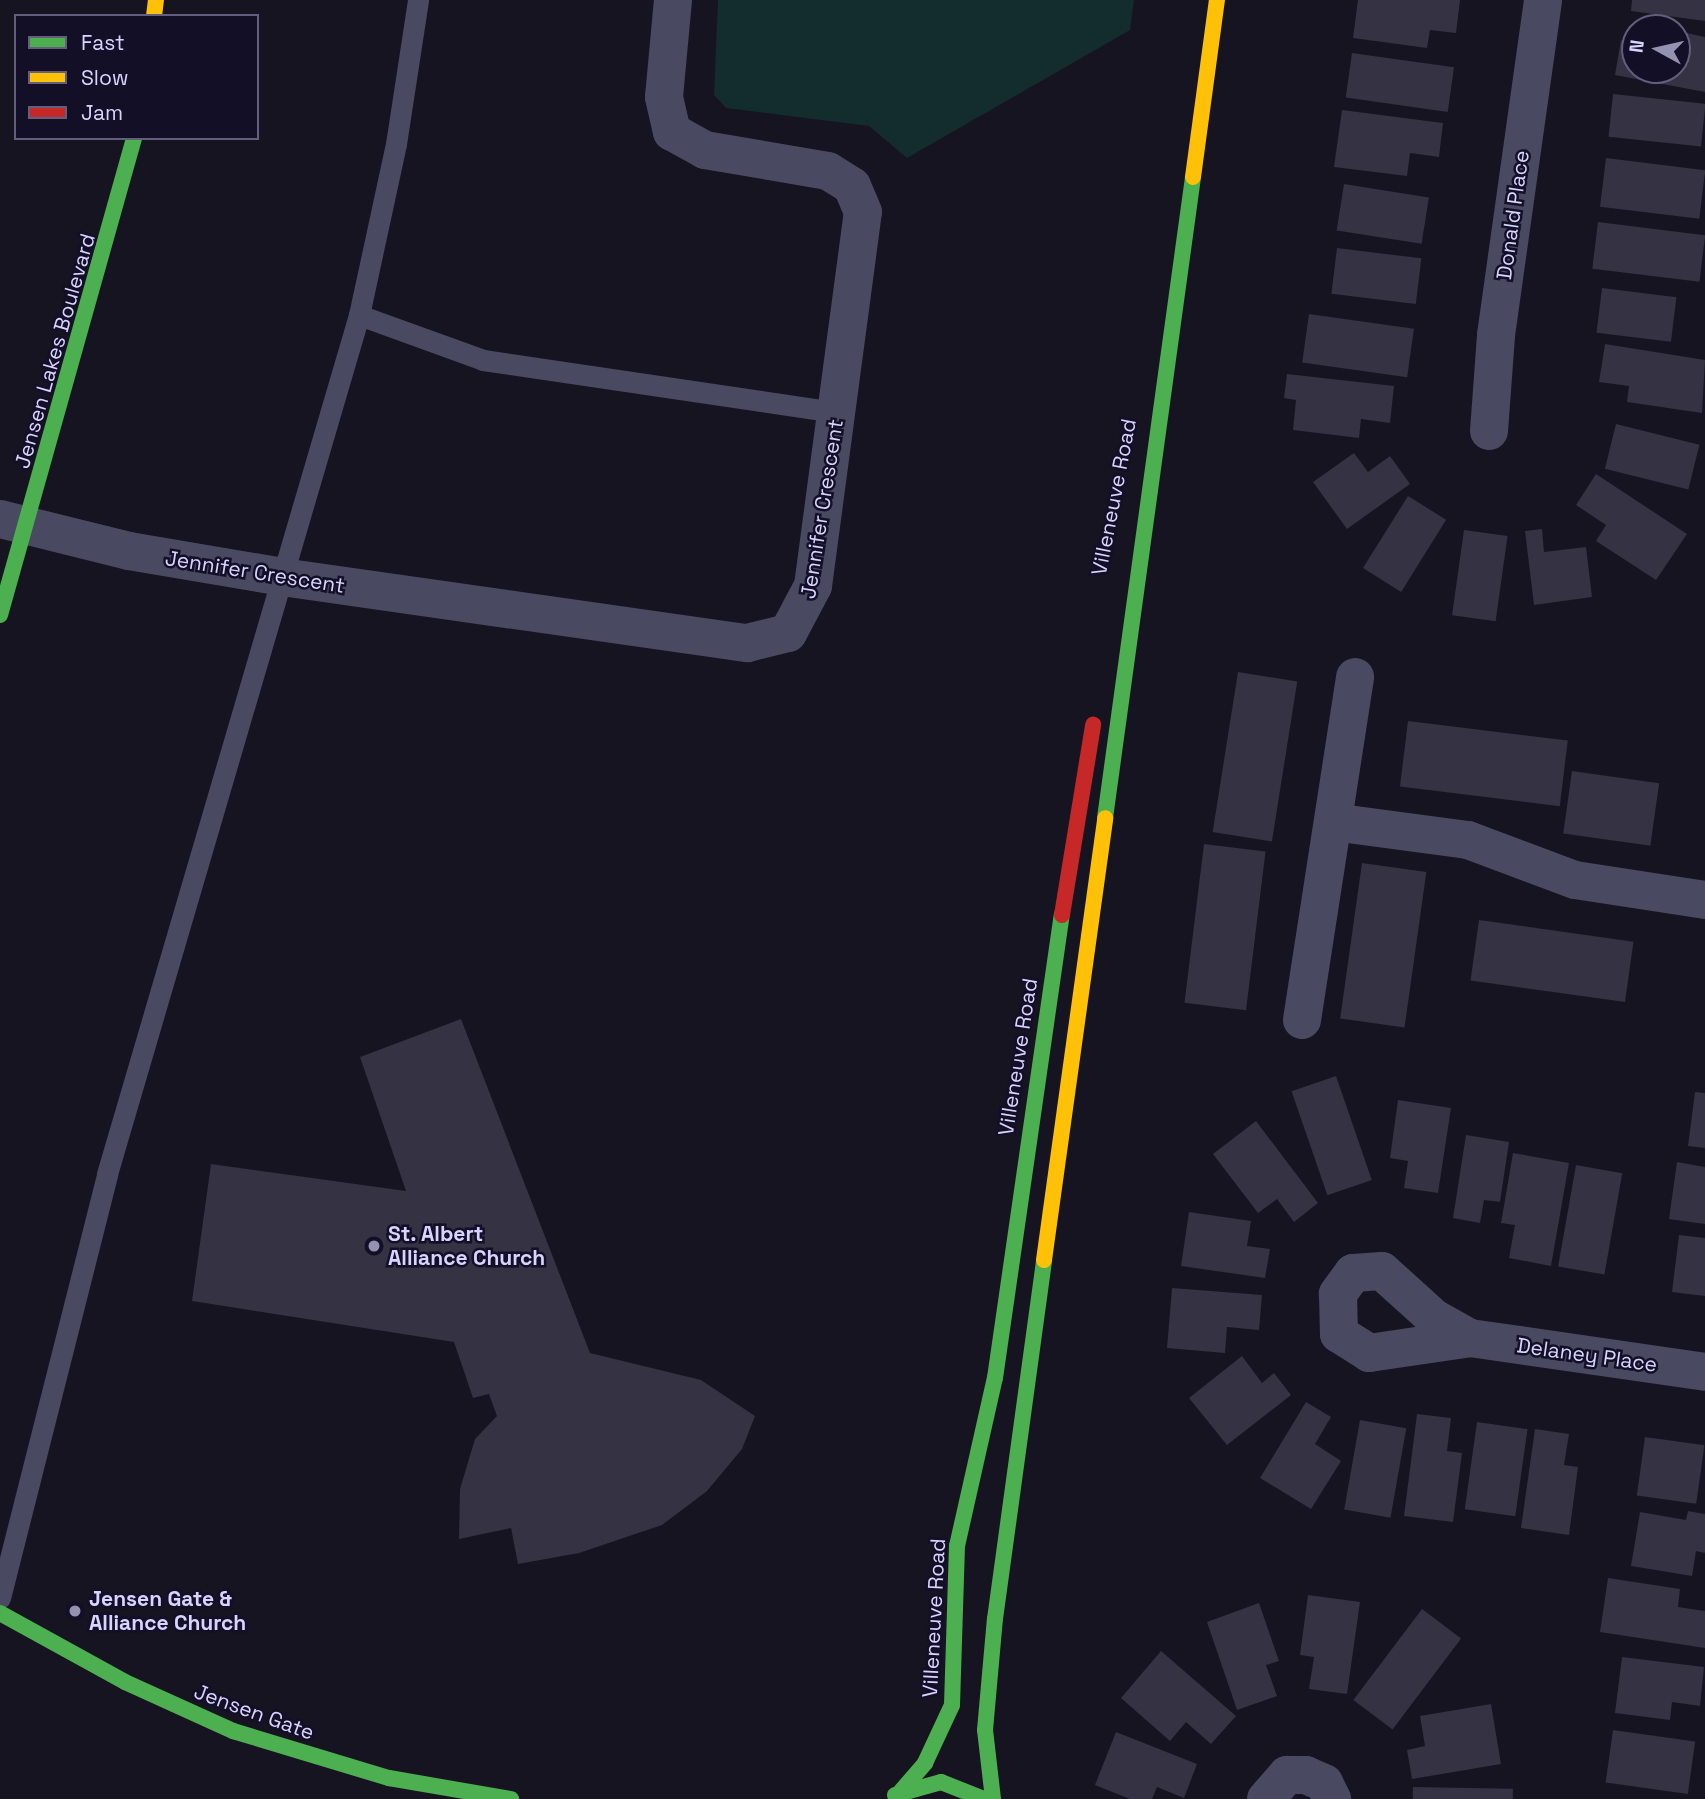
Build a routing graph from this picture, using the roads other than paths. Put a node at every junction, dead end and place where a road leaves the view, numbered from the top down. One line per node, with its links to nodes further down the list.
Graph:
1 (418, 0): 6 (lane)
2 (673, 0): 8 (street, Jennifer Crescent)
3 (1217, 0): 7 (main road, Villeneuve Road)
4 (1543, 0): 9 (street, Donald Place)
5 (133, 140): 10 (main road, Jensen Lakes Boulevard)
6 (359, 315): 8 (lane); 11 (lane)
7 (1172, 317): 12 (main road, Villeneuve Road); 26 (main road, Villeneuve Road)
8 (837, 412): 11 (street, Jennifer Crescent)
9 (1489, 431)
10 (13, 523): 11 (street, Jennifer Crescent); 13 (main road, Jensen Lakes Boulevard)
11 (282, 577): 21 (lane)
12 (1118, 578)
13 (0, 615)
14 (1355, 677): 16 (street)
15 (1096, 710): 23 (main road, Villeneuve Road)
16 (1333, 822): 17 (street); 18 (street)
17 (1687, 897)
18 (1302, 1020)
19 (1470, 1338): 20 (street, Delaney Place)
20 (1705, 1372)
21 (0, 1598)
22 (0, 1614): 24 (main road, Jensen Gate)
23 (895, 1795): 25 (main road)
24 (511, 1799)
25 (984, 1799)
26 (993, 1799)
27 (1266, 1799): 28 (street)
28 (1332, 1799)

